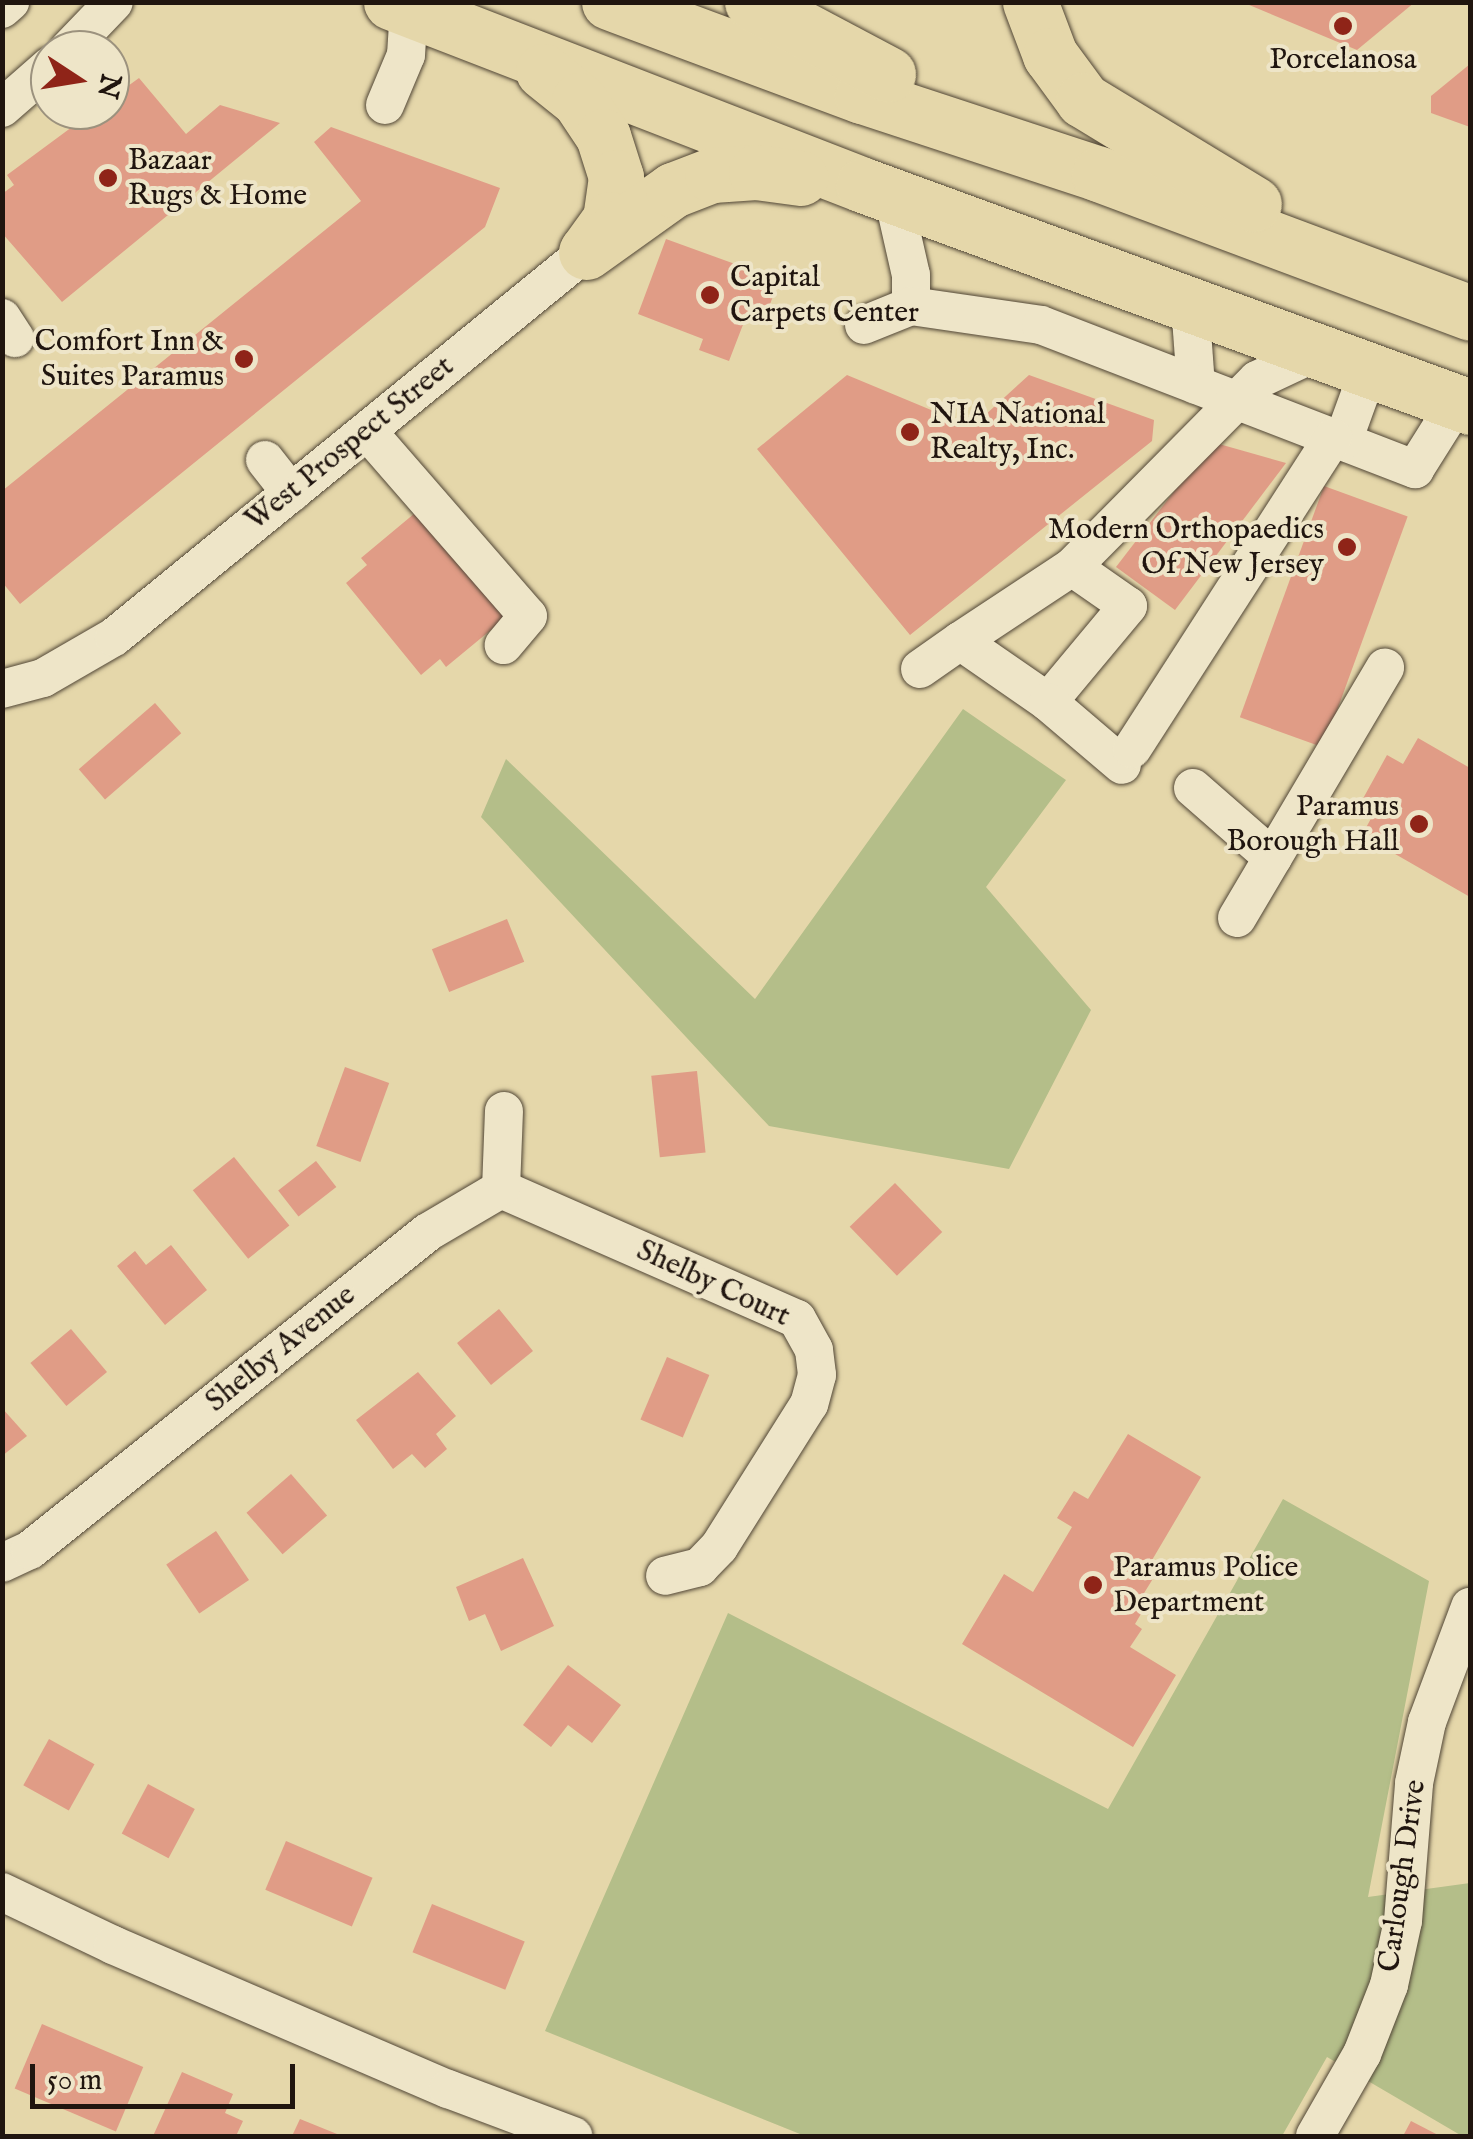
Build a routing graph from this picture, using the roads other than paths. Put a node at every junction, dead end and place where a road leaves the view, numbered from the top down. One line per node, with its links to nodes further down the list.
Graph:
1 (10, 2): 7 (street)
2 (114, 2): 8 (street)
3 (609, 2): 13 (highway)
4 (752, 2): 13 (highway)
5 (1030, 2): 16 (highway)
6 (400, 6): 9 (highway); 11 (street)
7 (2, 9)
8 (87, 30)
9 (525, 56): 14 (highway); 15 (highway)
10 (30, 84): 12 (street)
11 (385, 105)
12 (2, 108)
13 (1099, 174): 16 (highway)
14 (878, 190): 15 (highway); 17 (highway); 18 (street)
15 (586, 252): 26 (street, West Prospect Street)
16 (1386, 281): 19 (highway)
17 (1190, 304): 21 (highway); 23 (street)
18 (911, 306): 20 (street); 23 (street)
19 (1470, 313)
20 (864, 325)
21 (1319, 351): 22 (highway); 24 (street)
22 (1369, 369): 25 (highway); 27 (street)
23 (1196, 385): 24 (street)
24 (1236, 400): 27 (street); 30 (street)
25 (1464, 404): 27 (street)
26 (367, 430): 29 (street, West Prospect Street); 32 (street)
27 (1338, 439): 36 (street)
28 (264, 460): 29 (street)
29 (291, 493): 35 (street, West Prospect Street)
30 (1072, 567): 31 (street); 36 (street)
31 (960, 640): 34 (street); 36 (street)
32 (504, 645)
33 (1386, 668): 38 (street)
34 (920, 669)
35 (2, 690)
36 (1048, 702)
37 (1193, 788): 38 (street)
38 (1273, 858): 39 (street)
39 (1237, 918)
40 (504, 1110): 41 (street)
41 (502, 1190): 42 (street, Shelby Avenue); 43 (street, Shelby Court)
42 (2, 1562)
43 (666, 1576)
44 (1470, 1606): 47 (street, Carlough Drive)
45 (2, 1892): 46 (street)
46 (573, 2136)
47 (1315, 2136)

